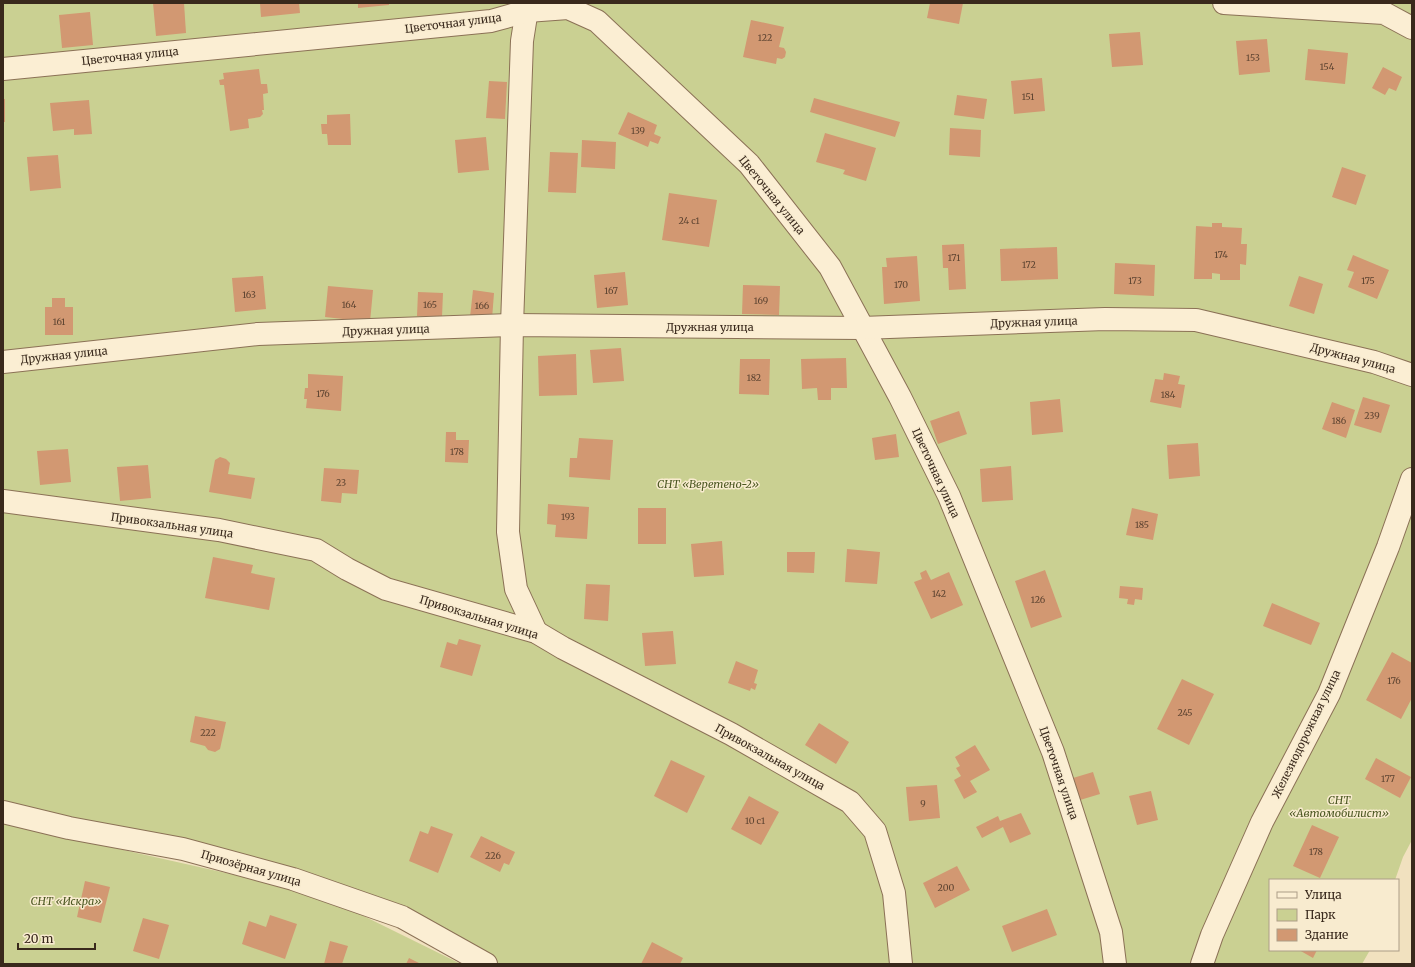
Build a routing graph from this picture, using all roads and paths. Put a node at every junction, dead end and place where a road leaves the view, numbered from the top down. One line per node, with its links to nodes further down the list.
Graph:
1 (1224, 3): 3 (street)
2 (528, 7): 4 (street, Цветочная улица); 5 (street); 6 (street, Цветочная улица)
3 (1412, 28)
4 (3, 69)
5 (512, 325): 6 (street, Дружная улица); 7 (street, Дружная улица); 11 (street)
6 (862, 328): 8 (street, Дружная улица); 15 (street, Цветочная улица)
7 (3, 362)
8 (1412, 375)
9 (1412, 479): 16 (street, Железнодорожная улица)
10 (3, 501): 11 (street, Привокзальная улица)
11 (536, 632): 14 (street, Привокзальная улица)
12 (3, 812): 13 (street, Приозёрная улица)
13 (486, 964)
14 (901, 964)
15 (1115, 964)
16 (1202, 964)

